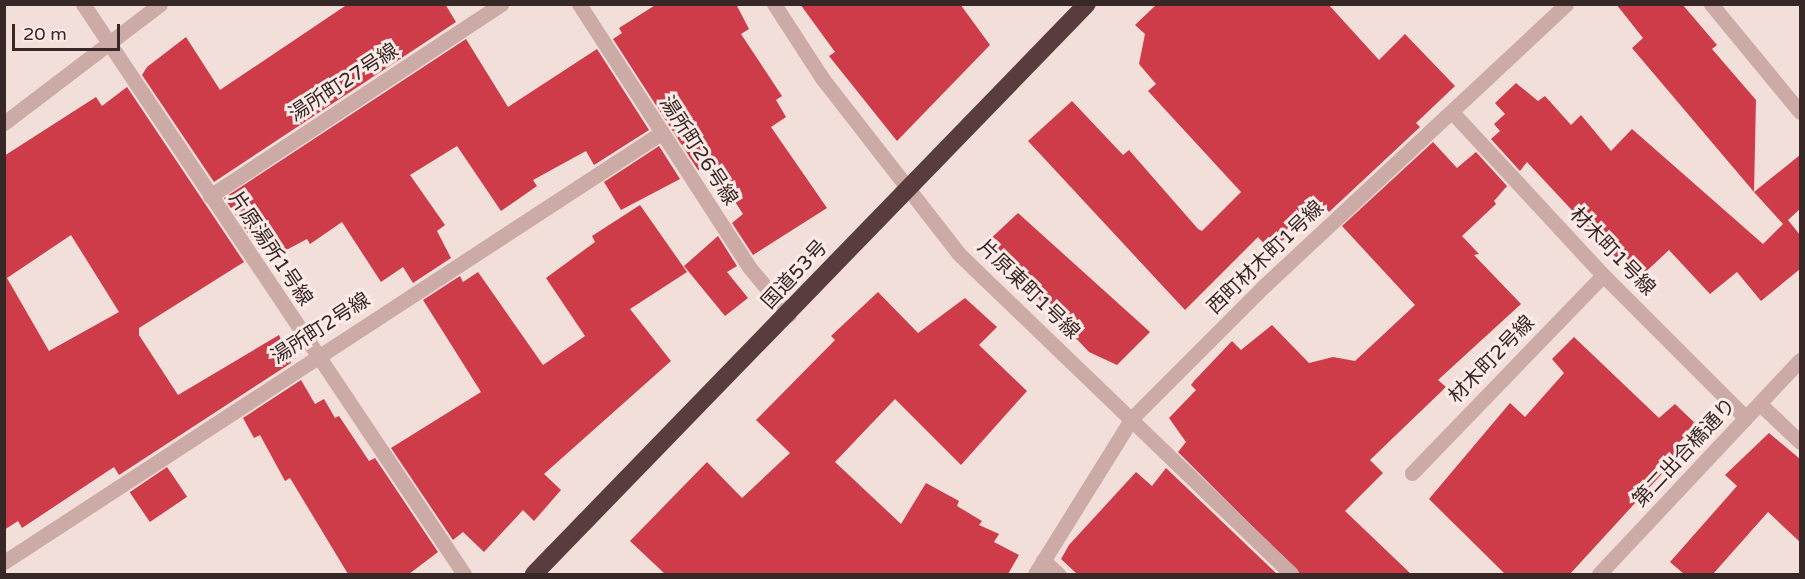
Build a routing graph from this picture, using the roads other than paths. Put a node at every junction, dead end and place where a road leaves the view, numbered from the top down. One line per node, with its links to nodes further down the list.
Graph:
1 (83, 4): 9 (street, 片原湯所1号線)
2 (160, 4): 9 (street)
3 (501, 4): 15 (street, 湯所町27号線)
4 (579, 4): 13 (street, 湯所町26号線)
5 (774, 4): 14 (street, 片原東町1号線)
6 (1087, 4): 14 (highway, 国道53号)
7 (1566, 4): 10 (street, 西町材木町1号線)
8 (1711, 4): 11 (street)
9 (109, 44): 12 (street); 15 (street, 片原湯所1号線)
10 (1452, 112): 16 (street, 材木町1号線); 21 (street, 西町材木町1号線)
11 (1800, 112)
12 (4, 123)
13 (661, 133): 17 (street, 湯所町26号線); 18 (street, 湯所町2号線)
14 (909, 185): 17 (highway, 国道53号); 21 (street, 片原東町1号線)
15 (210, 196): 18 (street, 片原湯所1号線)
16 (1603, 275): 22 (street, 材木町1号線); 24 (street, 材木町2号線)
17 (789, 315): 28 (highway, 国道53号)
18 (316, 357): 26 (street, 湯所町2号線); 27 (street, 片原湯所1号線)
19 (1800, 360): 20 (street, 第二出合橋通り)
20 (1760, 404): 22 (street, 第二出合橋通り); 23 (street)
21 (1132, 417): 25 (street, 西町材木町1号線); 31 (street, 片原東町1号線)
22 (1746, 417): 32 (street, 第二出合橋通り)
23 (1800, 442)
24 (1412, 473)
25 (1043, 560): 29 (street, 西町材木町1号線); 30 (street)
26 (4, 562)
27 (464, 574)
28 (534, 574)
29 (1035, 574)
30 (1058, 574)
31 (1291, 574)
32 (1599, 574)

